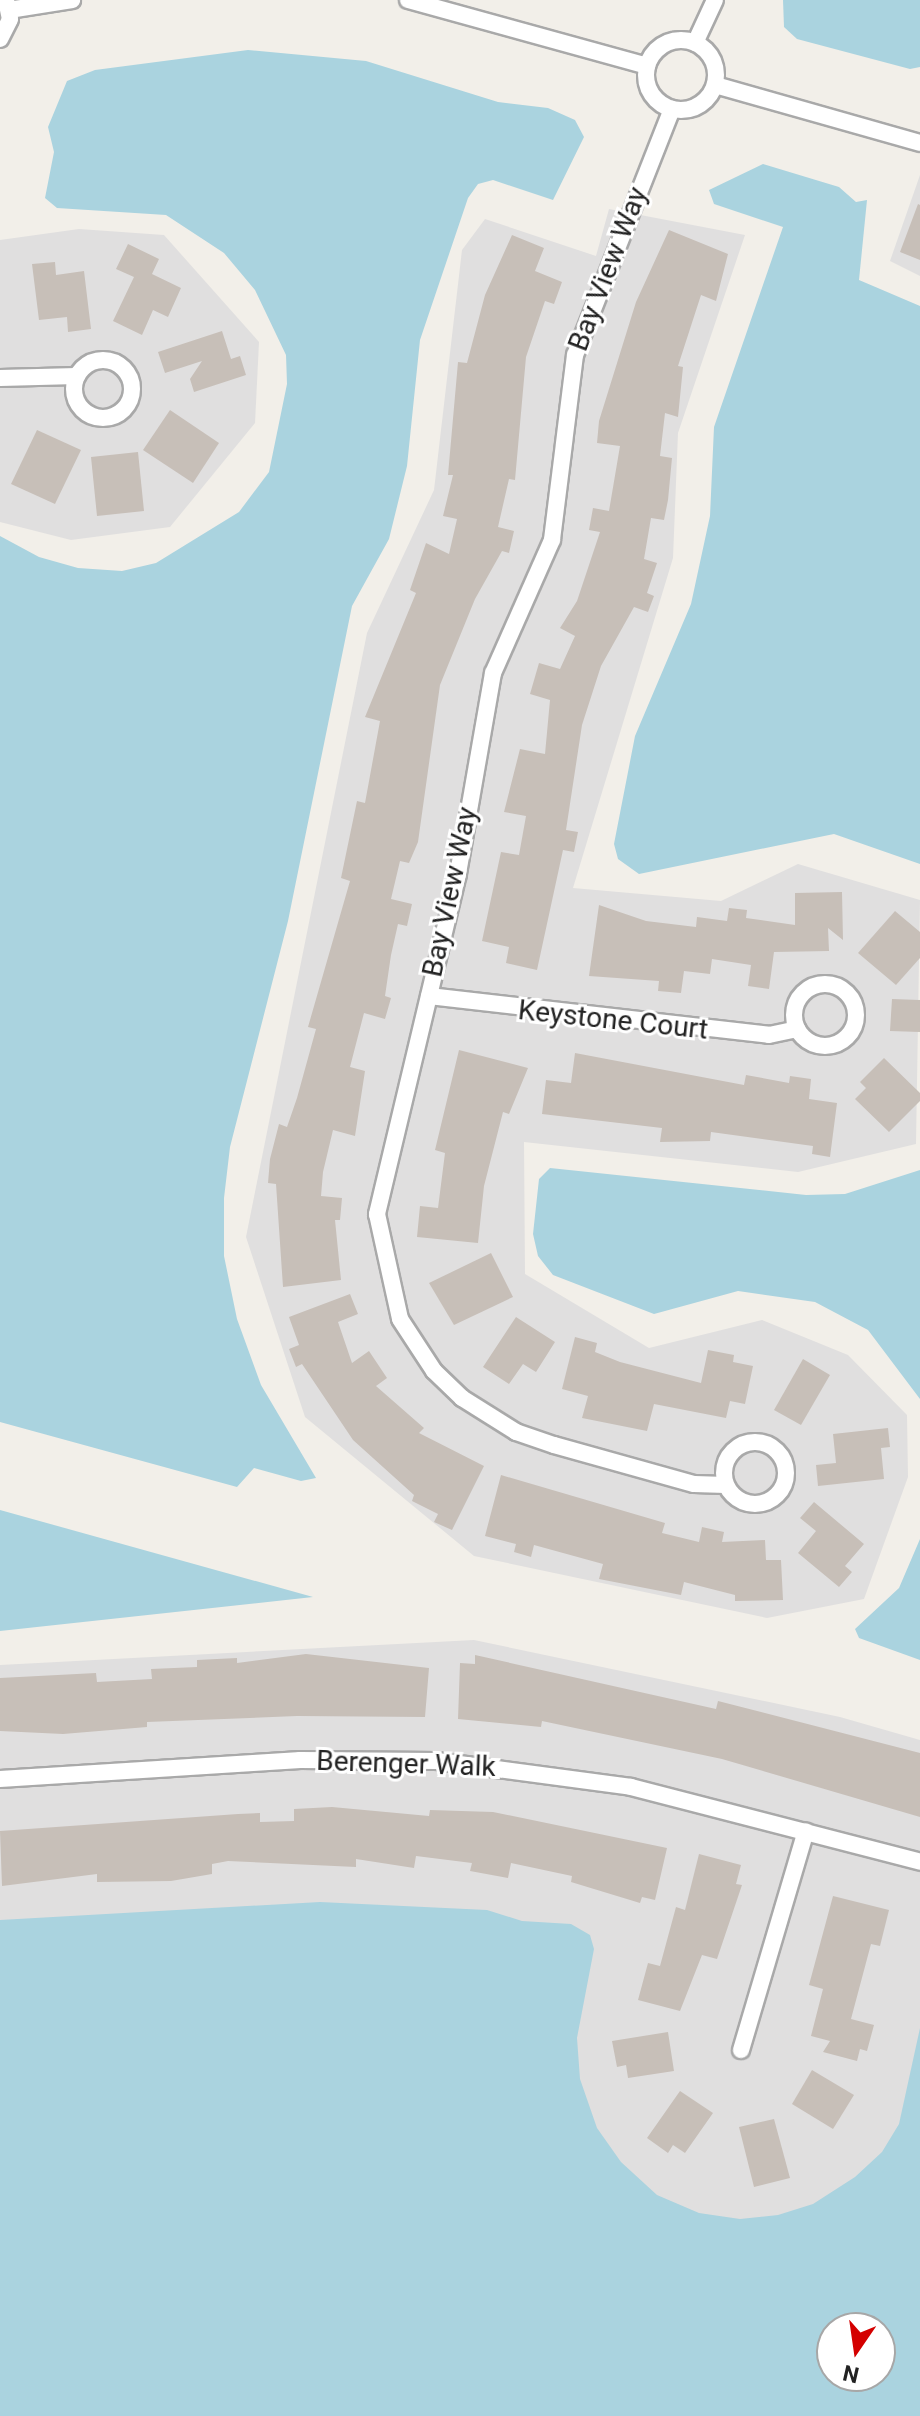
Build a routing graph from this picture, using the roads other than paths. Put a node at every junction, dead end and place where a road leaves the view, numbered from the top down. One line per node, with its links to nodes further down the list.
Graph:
1 (72, 0): 4 (street)
2 (408, 0): 7 (street)
3 (715, 0): 6 (street)
4 (8, 5): 5 (street)
5 (0, 39)
6 (695, 43): 7 (street); 8 (street)
7 (647, 66): 9 (street)
8 (715, 85): 9 (street); 10 (street)
9 (672, 109): 13 (street, Bay View Way)
10 (920, 143)
11 (77, 376): 12 (street)
12 (0, 378)
13 (429, 996): 14 (street, Keystone Court); 15 (street, Bay View Way)
14 (797, 1029)
15 (726, 1485)
16 (0, 1779): 17 (street, Berenger Walk)
17 (806, 1831): 18 (street, Berenger Walk); 19 (street)
18 (920, 1862)
19 (741, 2050)

